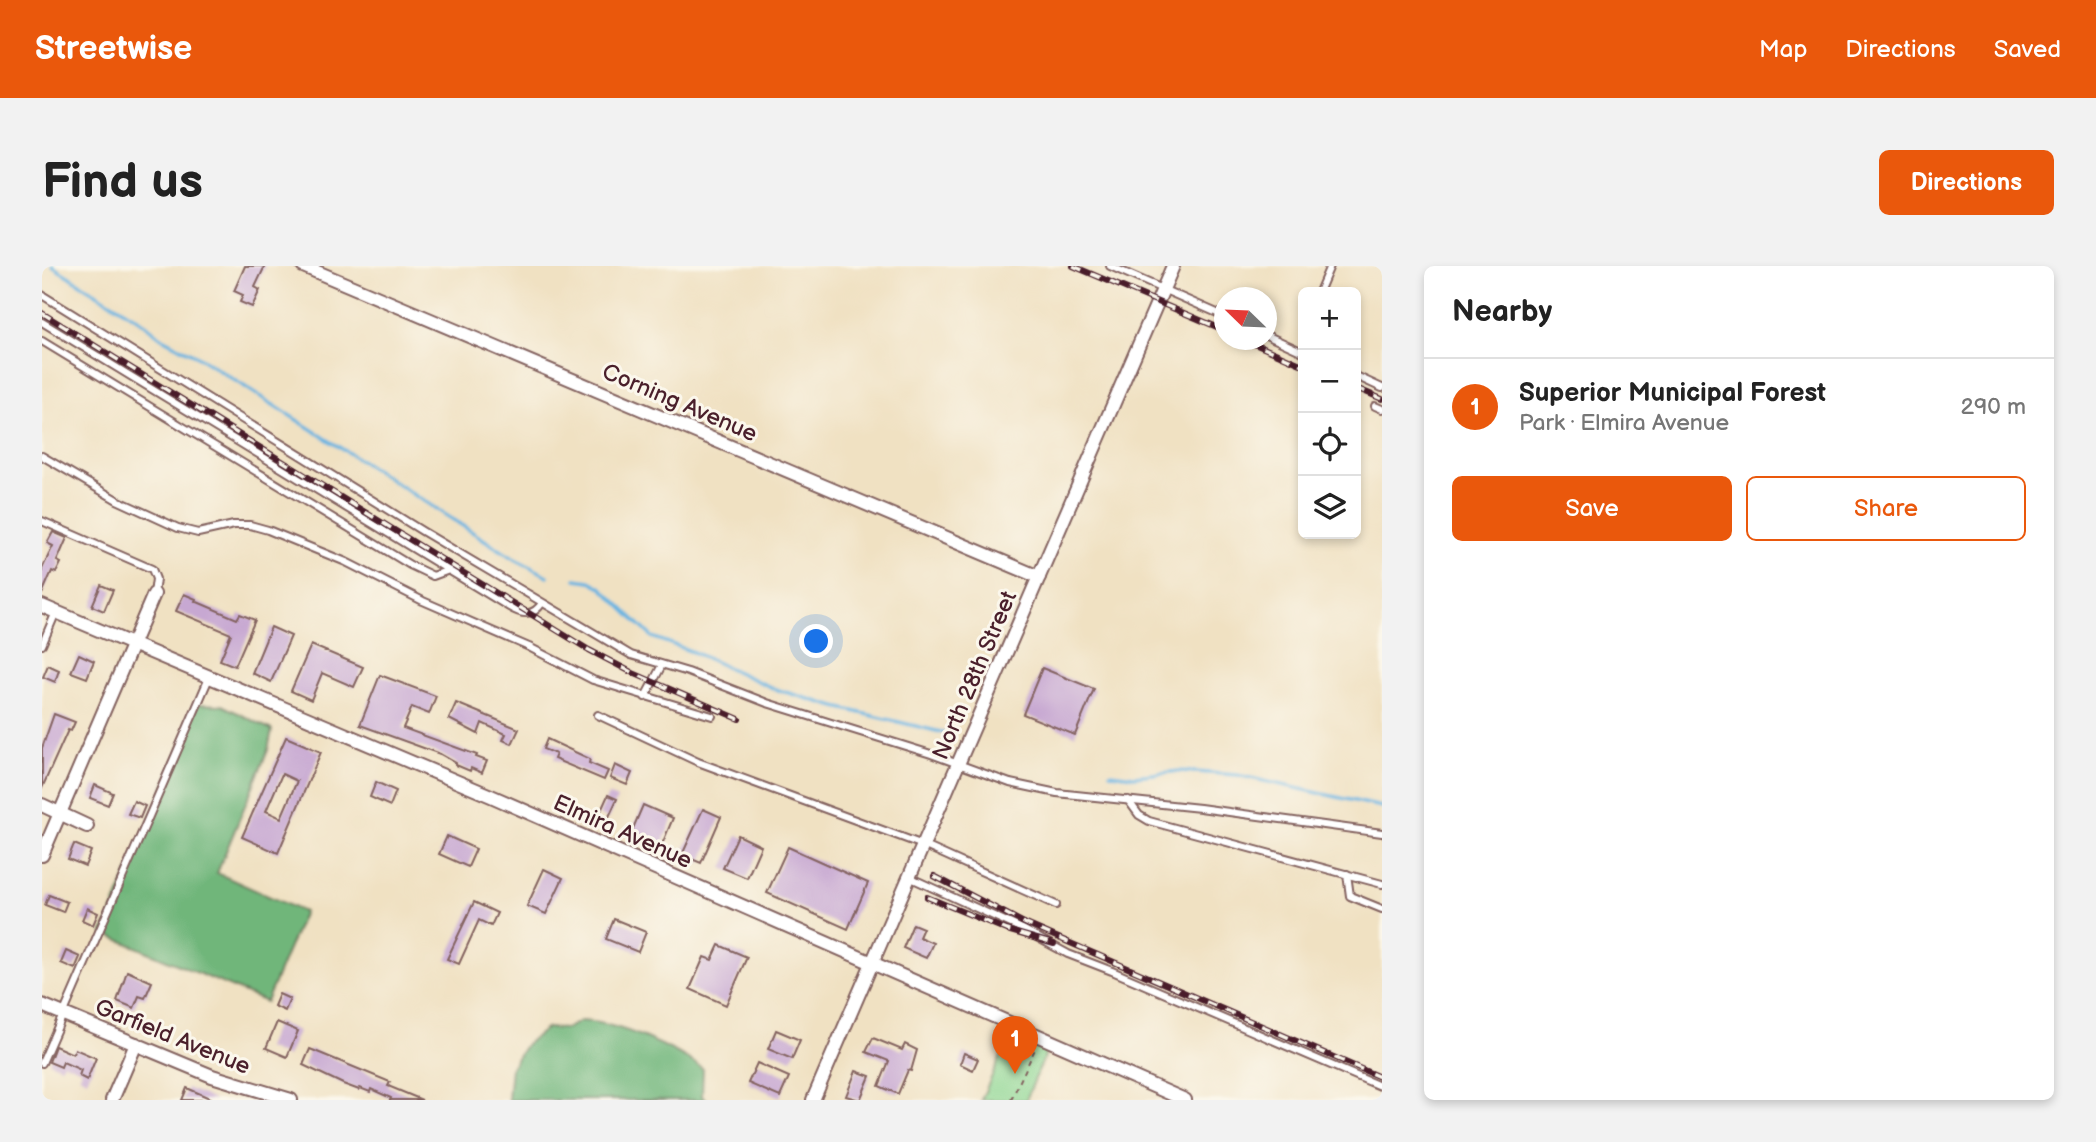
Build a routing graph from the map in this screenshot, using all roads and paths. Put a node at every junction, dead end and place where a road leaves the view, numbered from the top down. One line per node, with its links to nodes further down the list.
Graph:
1 (303, 266): 18 (street, Corning Avenue)
2 (1110, 266): 6 (lane)
3 (1173, 266): 6 (street, North 28th Street)
4 (1330, 266): 5 (lane)
5 (1321, 287)
6 (1164, 289): 8 (lane); 18 (street, North 28th Street)
7 (42, 295): 20 (lane)
8 (1214, 312)
9 (42, 322): 17 (lane)
10 (1277, 340): 12 (lane)
11 (42, 341): 17 (lane)
12 (1299, 350)
13 (1361, 378): 14 (lane)
14 (1382, 388)
15 (42, 456): 27 (lane)
16 (42, 522): 19 (lane)
17 (449, 570): 20 (lane)
18 (1039, 577): 30 (street, North 28th Street)
19 (154, 594): 24 (street)
20 (542, 603): 25 (lane)
21 (42, 606): 22 (street, Elmira Avenue)
22 (56, 612): 23 (lane); 24 (street, Elmira Avenue)
23 (42, 645)
24 (133, 646): 26 (street, Elmira Avenue); 33 (street)
25 (662, 665): 27 (lane); 30 (lane)
26 (209, 678): 43 (street, Elmira Avenue); 45 (lane)
27 (645, 697): 29 (lane)
28 (598, 715): 36 (lane)
29 (712, 716)
30 (958, 765): 31 (lane); 36 (street, North 28th Street)
31 (1128, 800): 35 (lane); 38 (lane)
32 (42, 806): 33 (street)
33 (60, 814): 34 (street); 37 (street)
34 (87, 826)
35 (1382, 833)
36 (923, 845): 39 (street, North 28th Street); 41 (lane)
37 (42, 855)
38 (1347, 874): 40 (lane); 42 (lane)
39 (909, 877): 43 (street, North 28th Street); 49 (lane)
40 (1382, 884)
41 (1056, 905)
42 (1382, 909)
43 (871, 963): 46 (street, Elmira Avenue); 52 (street, North 28th Street)
44 (42, 1005): 45 (street, Garfield Avenue)
45 (64, 1014): 47 (street, Garfield Avenue); 48 (lane)
46 (1041, 1037): 53 (path); 54 (street, Elmira Avenue)
47 (136, 1044): 50 (street); 51 (street, Garfield Avenue)
48 (42, 1063)
49 (1382, 1087)
50 (112, 1100)
51 (291, 1100)
52 (813, 1100)
53 (1011, 1100)
54 (1185, 1100)

